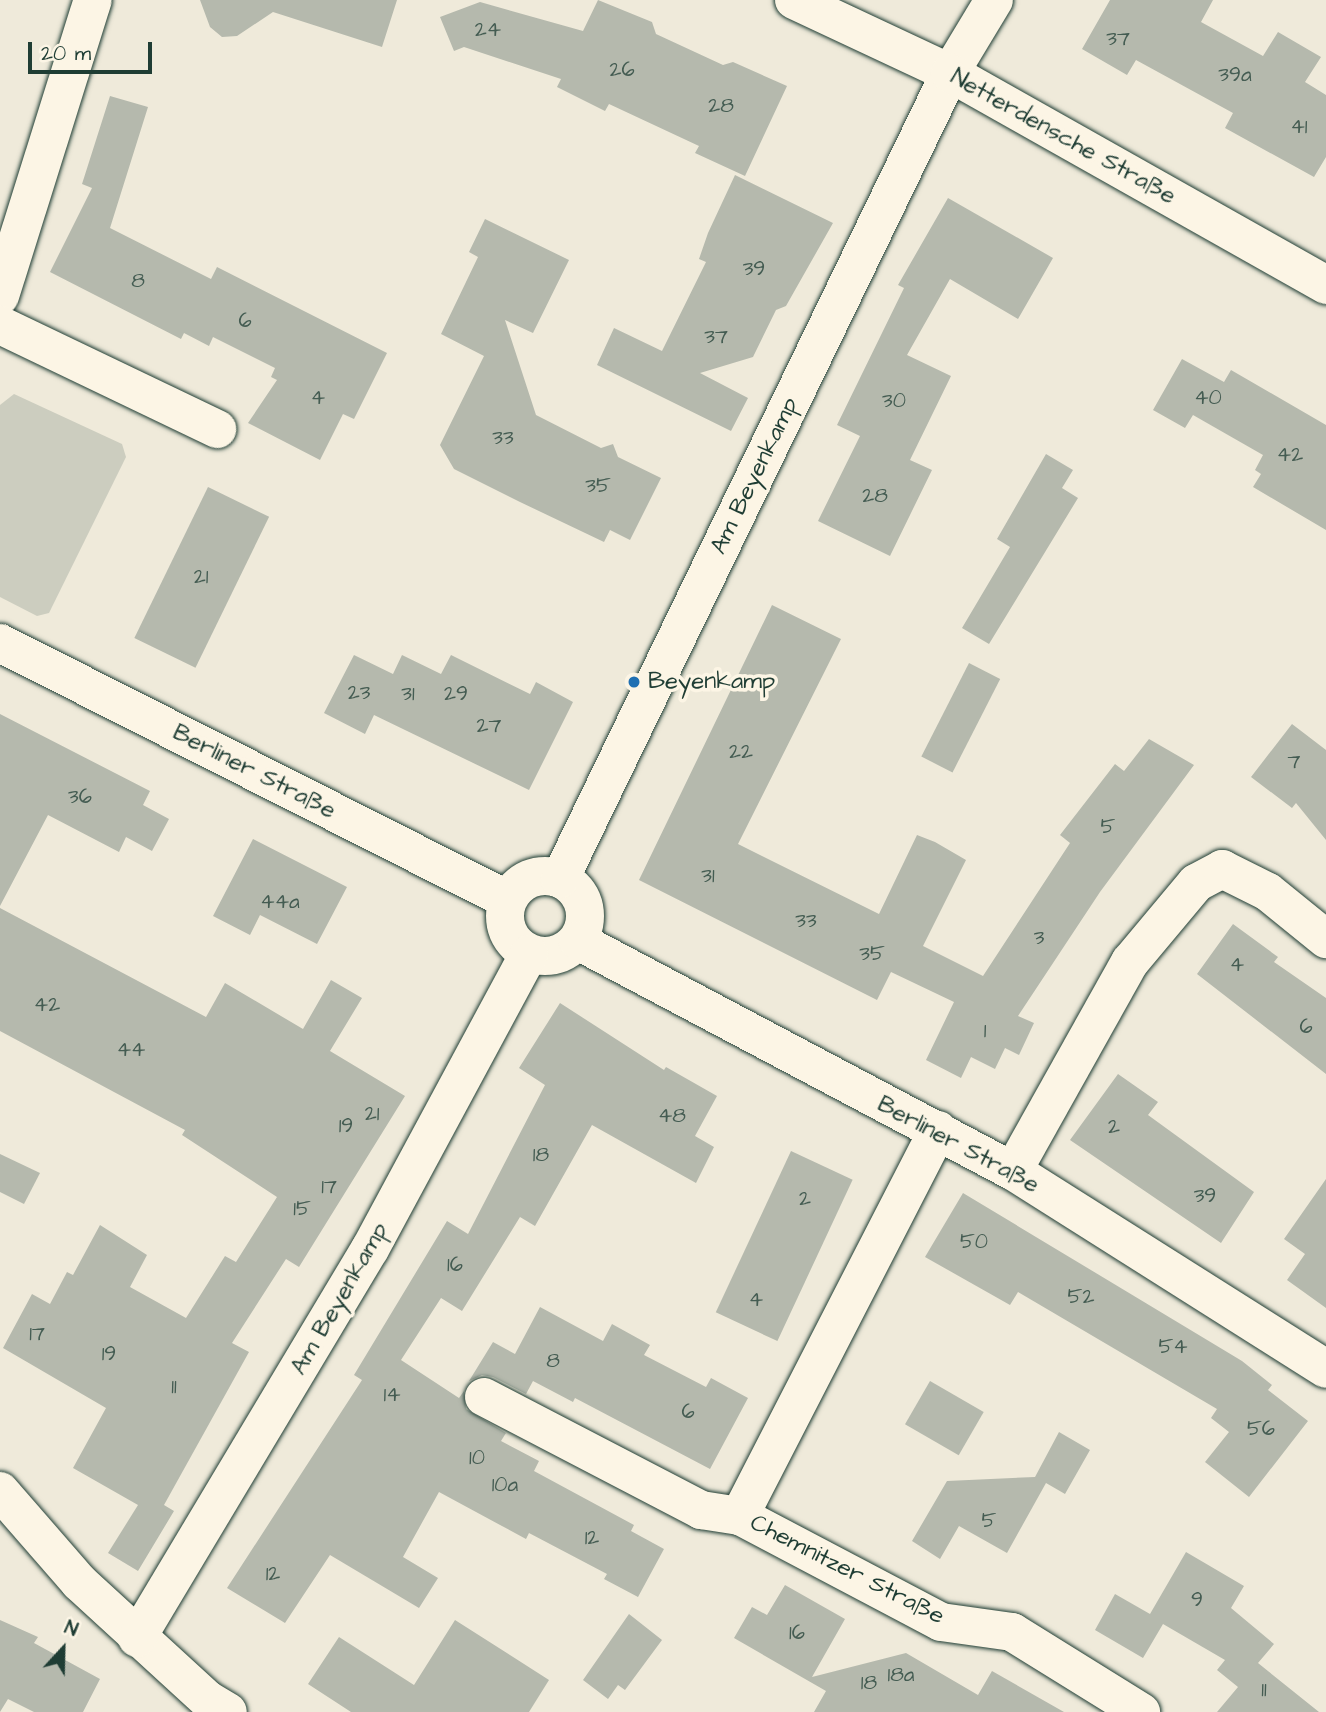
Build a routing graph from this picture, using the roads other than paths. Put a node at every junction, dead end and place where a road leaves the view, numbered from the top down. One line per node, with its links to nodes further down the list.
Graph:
1 (93, 0): 6 (street)
2 (794, 0): 4 (street, Netterdensche Straße)
3 (995, 0): 4 (street, Am Beyenkamp)
4 (950, 73): 5 (street, Netterdensche Straße); 10 (street, Am Beyenkamp)
5 (1326, 285)
6 (0, 296)
7 (0, 325): 8 (street)
8 (217, 429)
9 (0, 643): 11 (street, Berliner Straße)
10 (560, 878): 11 (street); 13 (street)
11 (508, 901): 14 (street)
12 (1326, 939): 16 (street)
13 (578, 941): 14 (street); 15 (street, Berliner Straße)
14 (529, 954): 21 (street, Am Beyenkamp)
15 (938, 1130): 16 (street, Berliner Straße); 20 (street, Chemnitzer Straße)
16 (1013, 1171): 17 (street, Berliner Straße)
17 (1326, 1369)
18 (484, 1397): 20 (street, Chemnitzer Straße)
19 (0, 1491): 21 (street)
20 (740, 1516): 23 (street, Chemnitzer Straße)
21 (137, 1638): 22 (street)
22 (213, 1708)
23 (1141, 1712)

